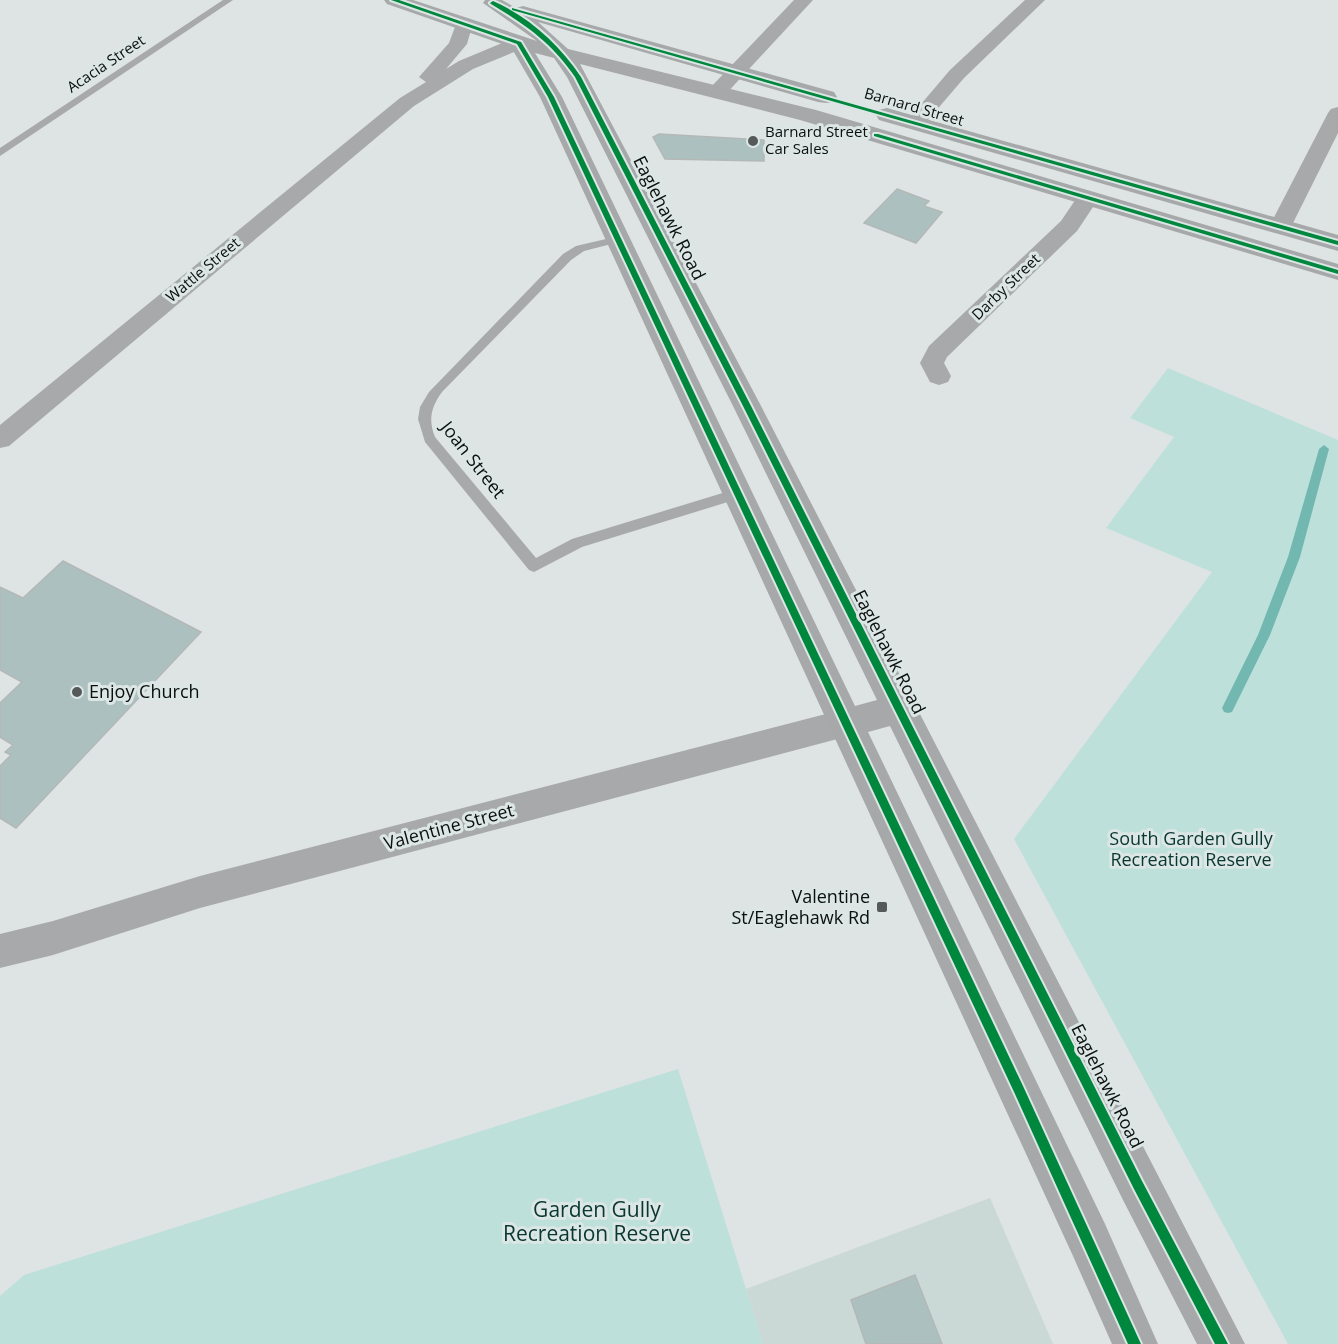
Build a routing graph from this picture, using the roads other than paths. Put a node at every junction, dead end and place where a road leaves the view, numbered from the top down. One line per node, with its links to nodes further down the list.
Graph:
1 (229, 0): 16 (lane, Acacia Street)
2 (394, 0): 6 (main road)
3 (804, 0): 9 (street)
4 (1036, 0): 15 (street)
5 (487, 2): 8 (main road, Eaglehawk Road); 9 (main road, Barnard Street)
6 (464, 23): 7 (main road); 13 (street, Wattle Street)
7 (519, 43): 8 (main road); 13 (street, Wattle Street); 19 (main road)
8 (562, 52): 10 (main road); 12 (main road, Eaglehawk Road)
9 (736, 71): 11 (street); 15 (main road, Barnard Street)
10 (670, 79): 11 (main road); 12 (main road)
11 (717, 92): 17 (main road)
12 (606, 97): 26 (main road, Eaglehawk Road)
13 (407, 102): 24 (street, Wattle Street)
14 (1338, 113): 18 (street)
15 (915, 123): 18 (main road, Barnard Street)
16 (0, 153)
17 (1088, 198): 21 (main road); 23 (street, Darby Street)
18 (1280, 227): 20 (main road, Barnard Street); 21 (main road)
19 (619, 239): 25 (main road); 25 (lane, Joan Street)
20 (1338, 243)
21 (1269, 252): 22 (main road)
22 (1338, 272)
23 (939, 376)
24 (0, 440)
25 (739, 493): 27 (main road)
26 (899, 709): 27 (main road, Valentine Street); 30 (main road, Eaglehawk Road)
27 (845, 723): 28 (street, Valentine Street); 29 (main road)
28 (0, 951)
29 (1135, 1344)
30 (1222, 1344)

